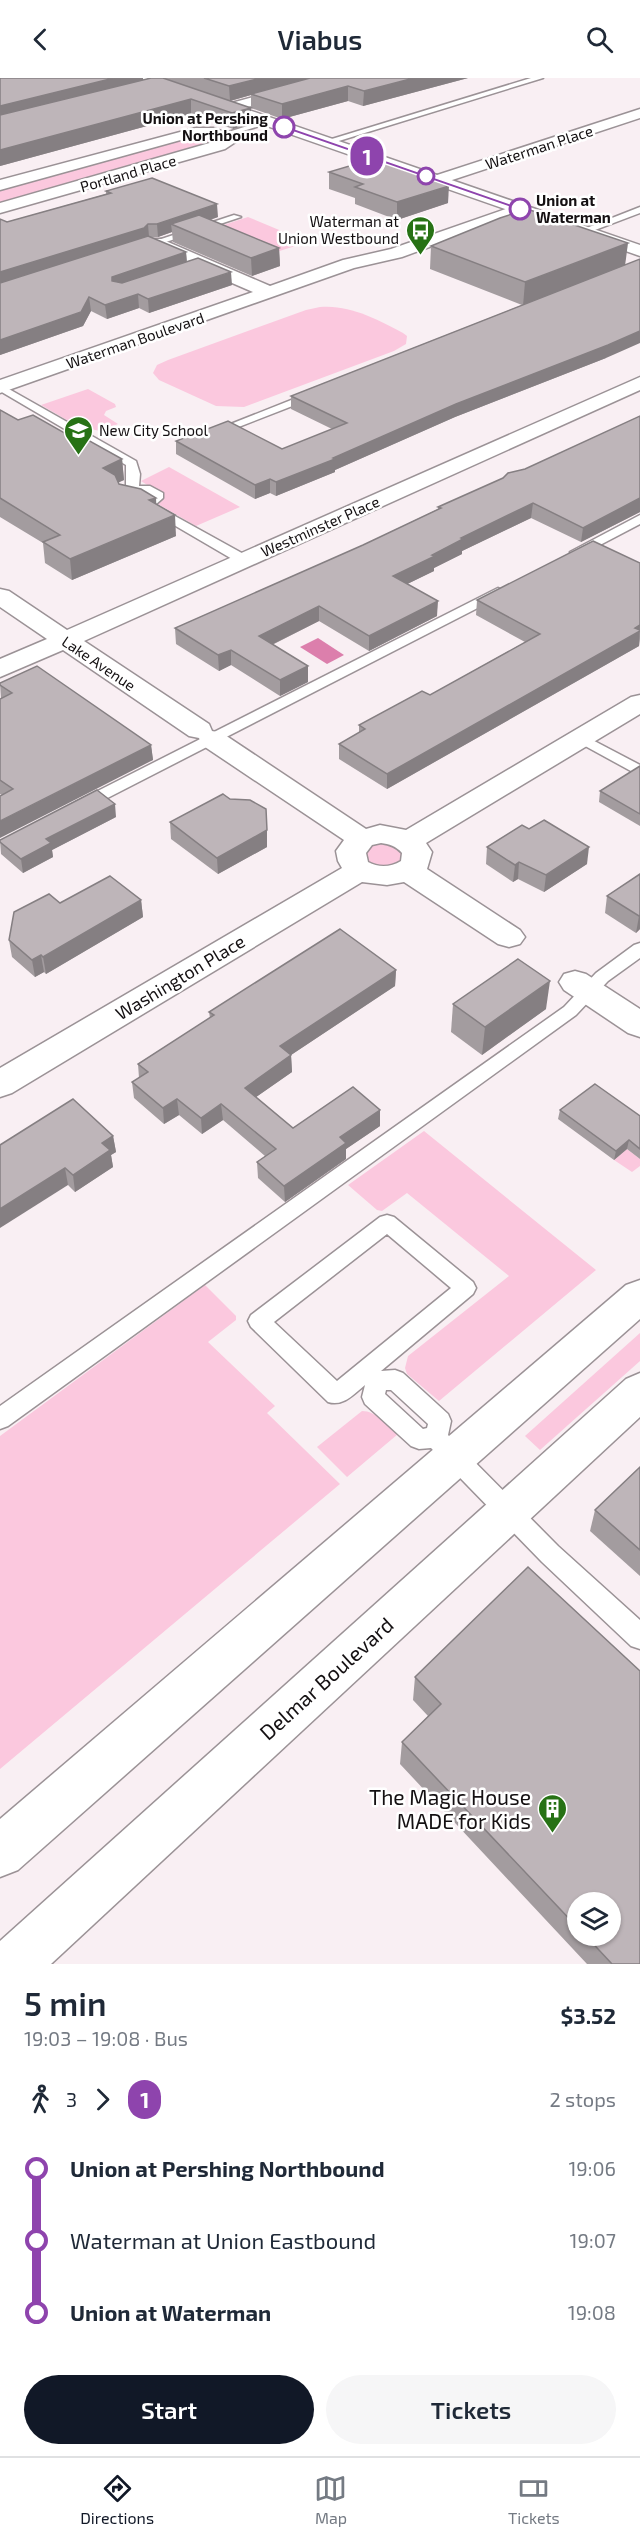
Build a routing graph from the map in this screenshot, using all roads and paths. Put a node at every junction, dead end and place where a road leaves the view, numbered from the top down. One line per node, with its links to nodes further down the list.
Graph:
1 (339, 78): 4 (street)
2 (539, 78): 8 (lane)
3 (143, 84): 4 (street)
4 (229, 108): 6 (street)
5 (640, 113): 9 (street, Waterman Place)
6 (269, 122): 7 (lane); 8 (street)
7 (223, 135): 10 (street, Portland Place); 11 (street, Portland Place)
8 (326, 142): 9 (street)
9 (437, 180): 12 (street)
10 (0, 185)
11 (0, 208)
12 (520, 209): 15 (street); 19 (street, Waterman Boulevard)
13 (640, 210): 15 (lane)
14 (237, 217): 16 (lane)
15 (584, 231): 18 (street)
16 (155, 243): 17 (lane); 19 (street)
17 (133, 250)
18 (640, 250)
19 (270, 293): 21 (street, Waterman Boulevard)
20 (640, 383): 26 (street, Westminster Place)
21 (1, 387): 26 (lane)
22 (324, 390): 23 (lane)
23 (201, 438)
24 (640, 519): 25 (lane)
25 (567, 557)
26 (244, 560): 29 (street, Westminster Place)
27 (515, 584): 32 (lane)
28 (0, 596): 29 (street, Lake Avenue)
29 (64, 640): 30 (street, Westminster Place); 32 (street, Lake Avenue)
30 (0, 669)
31 (640, 703): 33 (street)
32 (206, 735): 35 (lane); 37 (street, Lake Avenue)
33 (581, 738): 34 (lane); 36 (street)
34 (640, 771)
35 (73, 810)
36 (408, 841): 37 (street); 38 (street)
37 (361, 855): 38 (street); 43 (street, Washington Place)
38 (409, 871): 39 (street)
39 (509, 937)
40 (640, 950): 41 (lane)
41 (582, 987): 42 (street); 47 (lane)
42 (640, 1025)
43 (0, 1084)
44 (640, 1296): 48 (street)
45 (372, 1376): 45 (lane); 48 (lane)
46 (640, 1392): 49 (street, Delmar Boulevard)
47 (0, 1419)
48 (445, 1447): 49 (lane); 51 (street)
49 (509, 1510): 50 (lane); 52 (street, Delmar Boulevard)
50 (640, 1638)
51 (0, 1852)
52 (13, 1964)

